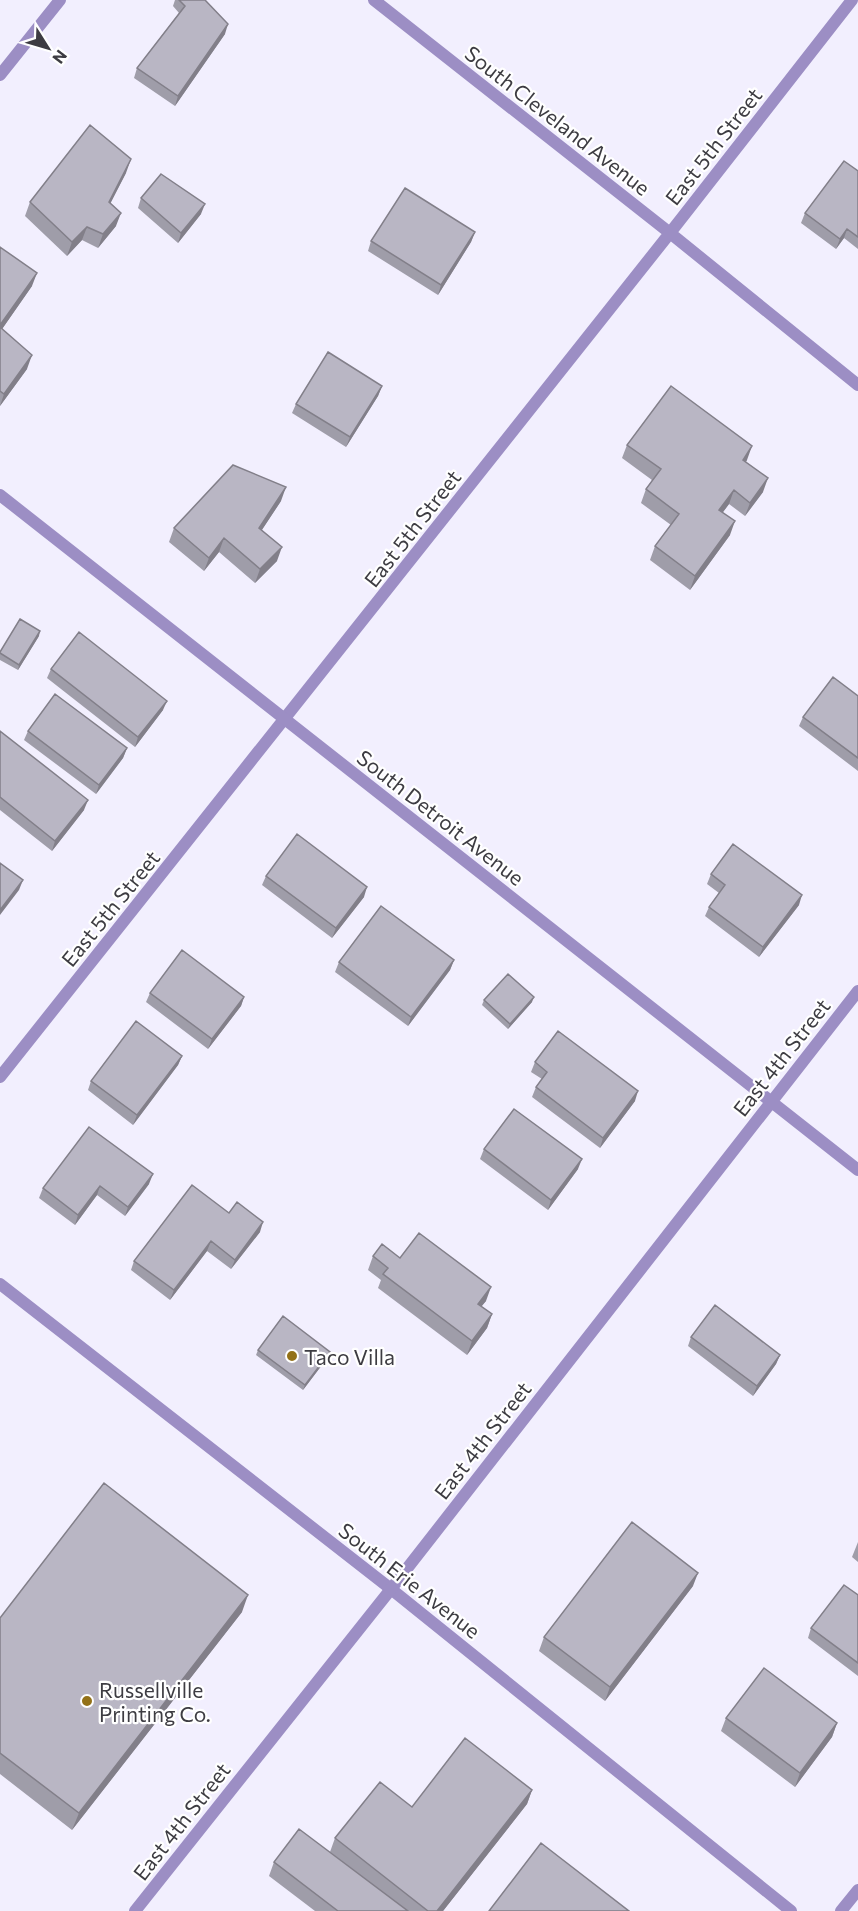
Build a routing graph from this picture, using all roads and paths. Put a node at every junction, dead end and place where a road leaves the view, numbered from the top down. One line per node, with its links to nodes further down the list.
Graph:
1 (60, 0): 4 (street)
2 (374, 0): 5 (street, South Cleveland Avenue)
3 (852, 0): 5 (street, East 5th Street)
4 (0, 75)
5 (670, 233): 6 (street, South Cleveland Avenue); 8 (street, East 5th Street)
6 (858, 385)
7 (0, 495): 8 (street, South Detroit Avenue)
8 (286, 719): 10 (street, East 5th Street); 11 (street, South Detroit Avenue)
9 (858, 991): 11 (street, East 4th Street)
10 (0, 1077)
11 (771, 1102): 12 (street, South Detroit Avenue); 14 (street, East 4th Street)
12 (858, 1170)
13 (0, 1284): 14 (street, South Erie Avenue)
14 (391, 1589): 16 (street, East 4th Street); 17 (street, South Erie Avenue)
15 (858, 1890): 18 (street)
16 (135, 1911)
17 (791, 1911)
18 (842, 1911)

